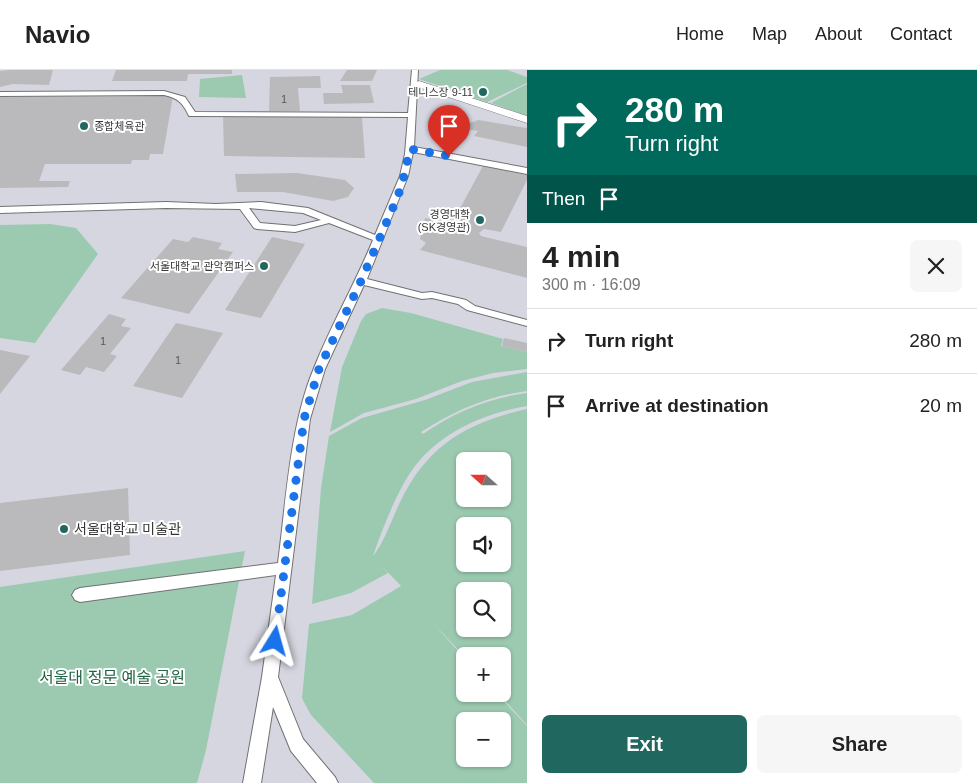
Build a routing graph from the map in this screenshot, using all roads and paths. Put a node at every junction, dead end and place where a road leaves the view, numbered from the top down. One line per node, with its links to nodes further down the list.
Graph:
1 (415, 70): 4 (lane)
2 (419, 84): 5 (street)
3 (0, 94): 4 (lane)
4 (412, 115): 6 (lane)
5 (527, 120)
6 (410, 149): 7 (lane); 11 (lane)
7 (527, 171)
8 (243, 206): 9 (lane); 10 (lane); 10 (lane)
9 (0, 210)
10 (330, 220): 11 (lane)
11 (378, 239): 12 (lane)
12 (361, 281): 13 (lane); 14 (lane)
13 (527, 323)
14 (284, 568): 15 (lane); 16 (lane)
15 (80, 595)
16 (270, 677): 17 (lane); 18 (lane)
17 (252, 783)
18 (329, 783)

